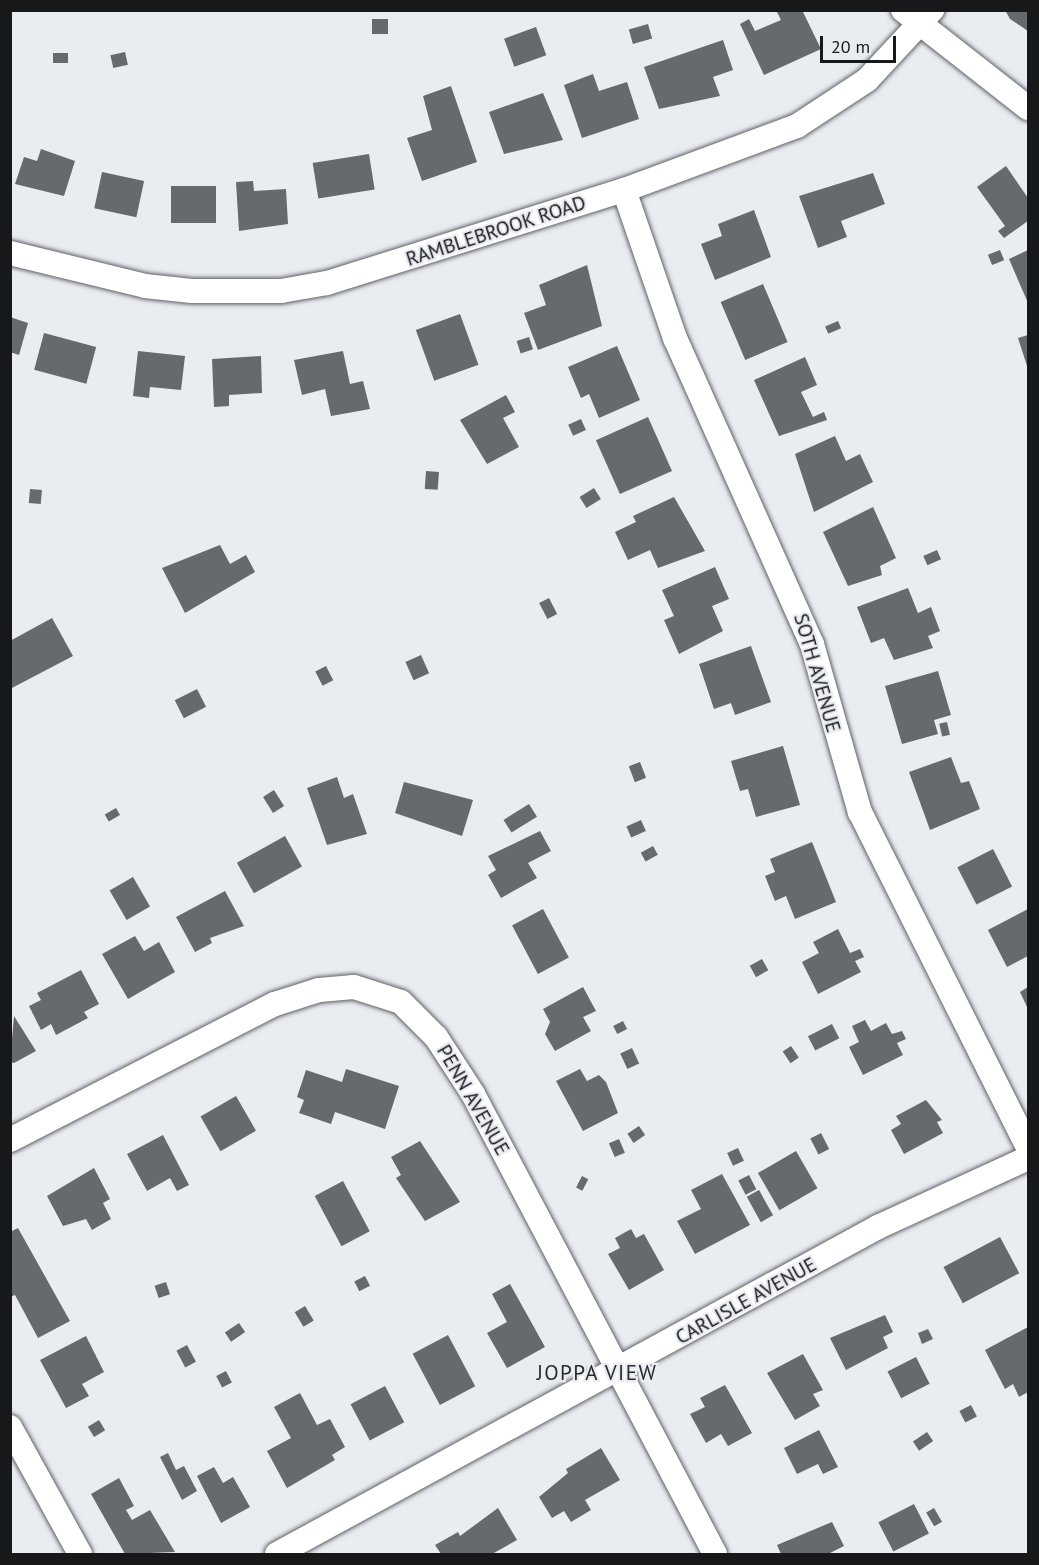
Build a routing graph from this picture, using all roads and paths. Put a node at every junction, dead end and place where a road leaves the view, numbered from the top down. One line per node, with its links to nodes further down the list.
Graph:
1 (919, 15): 2 (street); 3 (street, RAMBLEBROOK ROAD)
2 (1029, 108)
3 (624, 190): 4 (street, RAMBLEBROOK ROAD); 6 (street, SOTH AVENUE)
4 (10, 253)
5 (10, 1140): 8 (street, PENN AVENUE)
6 (1029, 1148)
7 (1029, 1158): 8 (street, CARLISLE AVENUE)
8 (618, 1372): 11 (street, CARLISLE AVENUE); 12 (street, PENN AVENUE)
9 (10, 1427): 10 (street)
10 (80, 1554)
11 (277, 1554)
12 (715, 1554)

